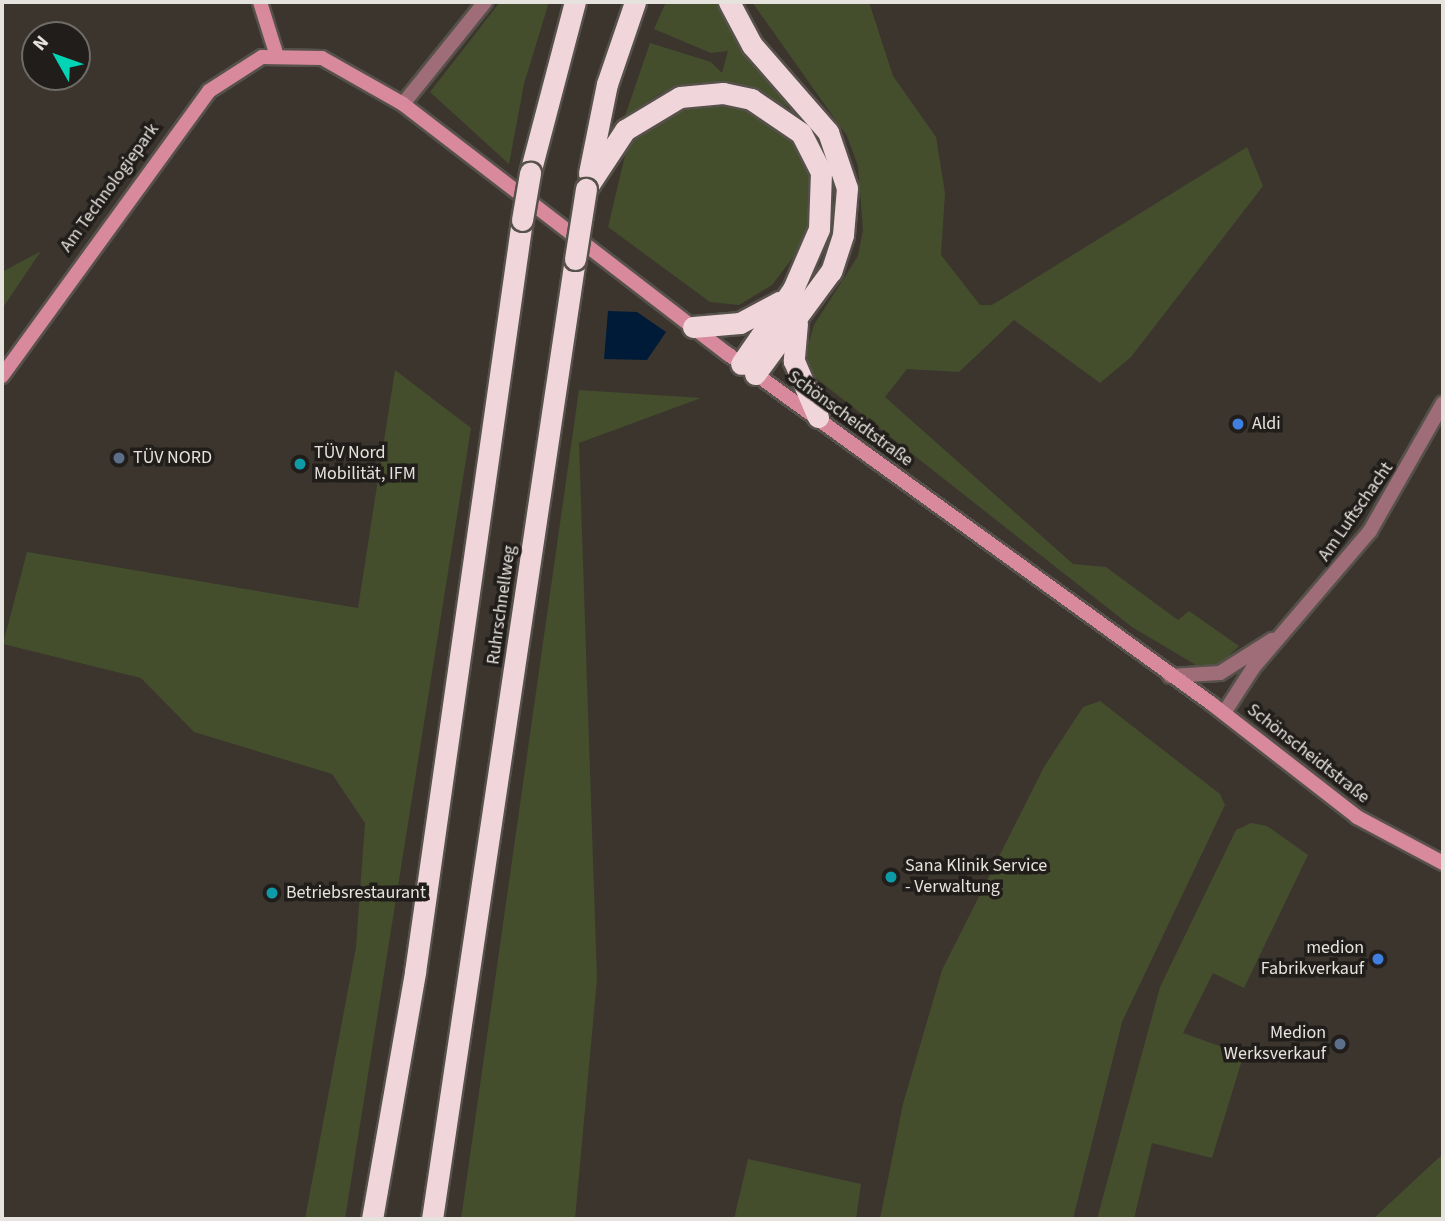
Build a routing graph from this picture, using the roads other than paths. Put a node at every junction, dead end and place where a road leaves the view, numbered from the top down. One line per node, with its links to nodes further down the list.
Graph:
1 (260, 2): 6 (street)
2 (485, 2): 7 (street)
3 (575, 2): 20 (highway, Ruhrschnellweg, bridge)
4 (635, 2): 8 (highway, Ruhrschnellweg)
5 (729, 2): 10 (highway)
6 (276, 53): 7 (street, Schönscheidtstraße); 13 (street, Am Technologiepark)
7 (403, 104): 11 (street, Schönscheidtstraße)
8 (586, 189): 9 (highway); 21 (highway, Ruhrschnellweg, bridge)
9 (793, 289): 11 (highway); 12 (highway)
10 (798, 319): 12 (highway); 15 (highway)
11 (693, 327): 12 (street, Schönscheidtstraße)
12 (748, 369): 15 (street, Schönscheidtstraße)
13 (2, 376)
14 (1443, 403): 16 (street, Am Luftschacht)
15 (818, 417): 17 (street, Schönscheidtstraße)
16 (1285, 633): 17 (street, Am Luftschacht); 18 (street, Am Luftschacht)
17 (1170, 676): 18 (street, Schönscheidtstraße)
18 (1224, 713): 19 (street, Schönscheidtstraße)
19 (1443, 863)
20 (372, 1219)
21 (432, 1219)

